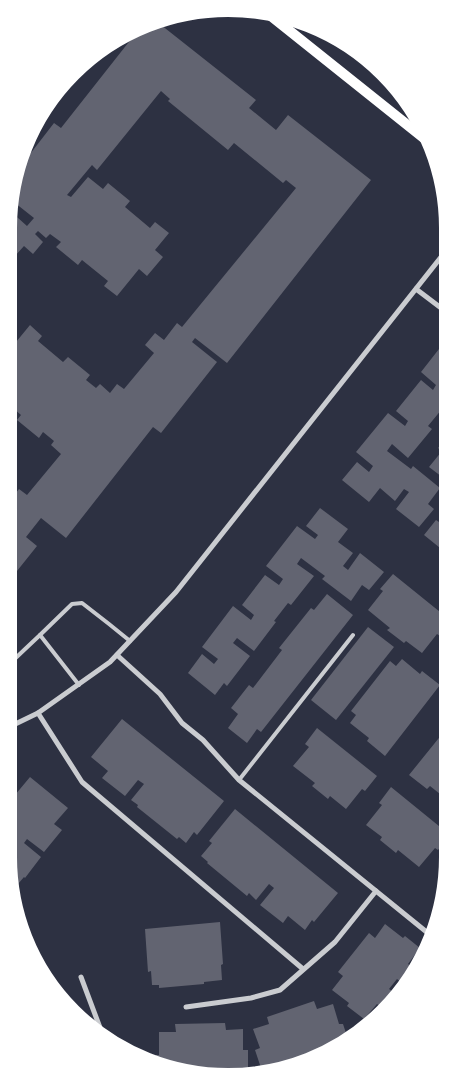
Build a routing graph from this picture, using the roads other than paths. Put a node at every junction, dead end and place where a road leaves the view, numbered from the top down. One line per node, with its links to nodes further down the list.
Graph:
1 (275, 19): 3 (main road)
2 (287, 22): 3 (lane)
3 (283, 26): 4 (main road)
4 (422, 136)
5 (442, 256): 6 (street)
6 (416, 289): 7 (street); 10 (street)
7 (442, 309)
8 (353, 634): 16 (lane)
9 (40, 636): 10 (lane); 12 (lane); 13 (lane)
10 (130, 641): 11 (street)
11 (117, 655): 13 (street); 16 (street)
12 (14, 660)
13 (78, 685): 14 (street)
14 (38, 713): 15 (street); 19 (street)
15 (14, 725)
16 (239, 780): 17 (street)
17 (376, 891): 18 (street); 19 (street)
18 (428, 933)
19 (303, 970): 21 (street)
20 (81, 977): 22 (street)
21 (186, 1007)
22 (102, 1030)

